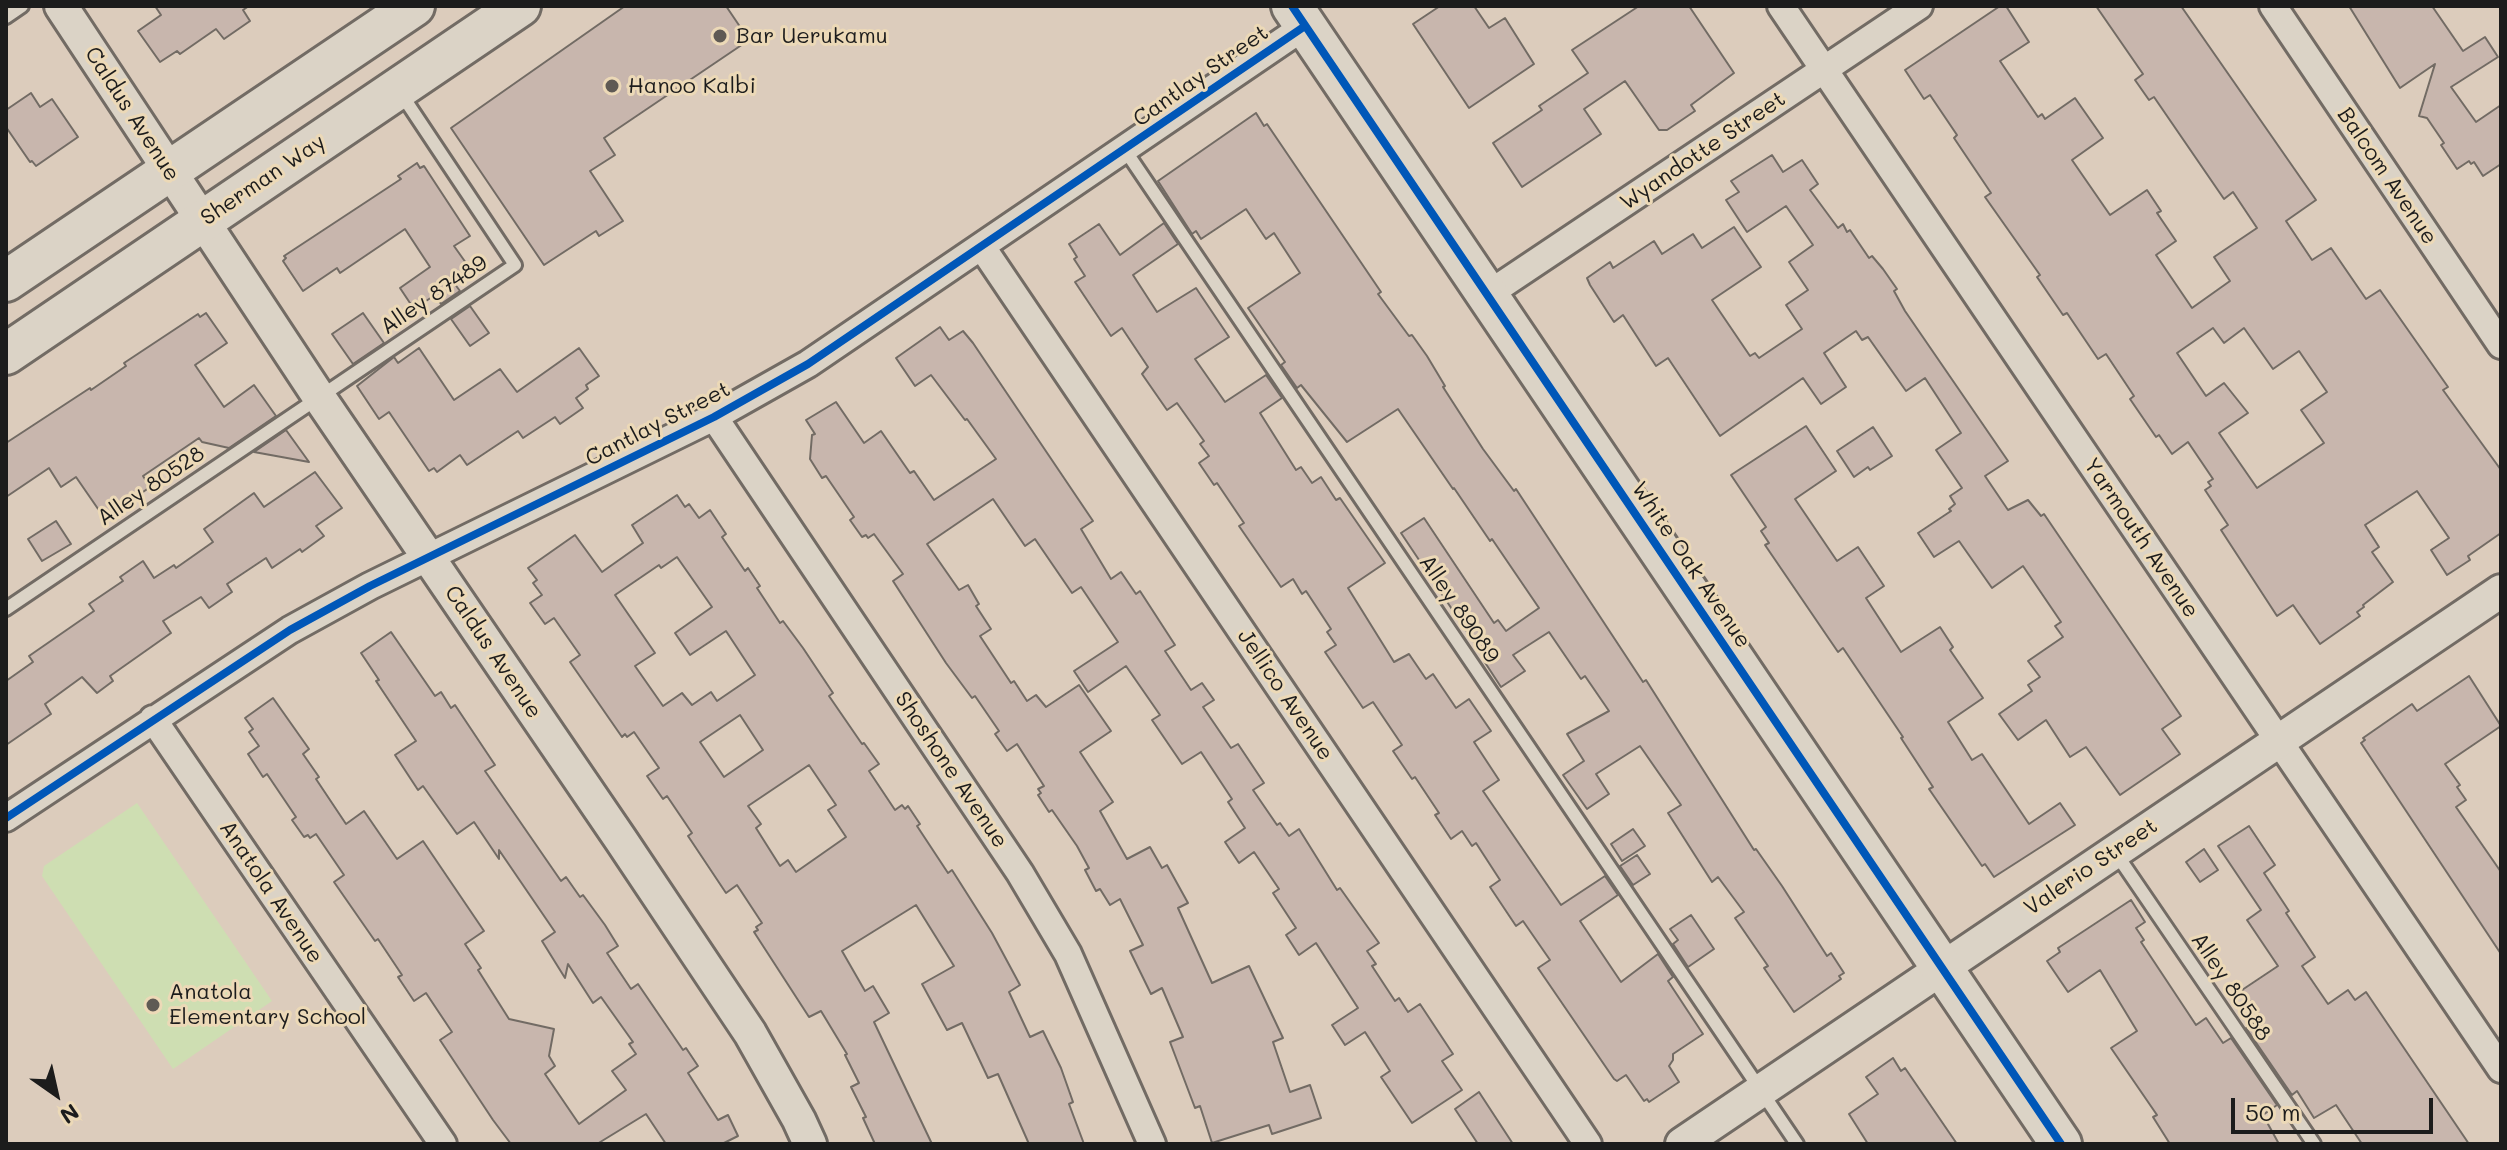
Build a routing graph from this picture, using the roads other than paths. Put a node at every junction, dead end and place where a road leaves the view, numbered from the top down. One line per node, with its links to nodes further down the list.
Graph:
1 (22, 6): 9 (lane)
2 (61, 6): 13 (street, Caldus Avenue)
3 (414, 6): 13 (main road)
4 (520, 6): 11 (main road, Sherman Way)
5 (1781, 6): 10 (street, Yarmouth Avenue)
6 (1919, 6): 10 (street, Wyandotte Street)
7 (2273, 6): 18 (street, Balcom Avenue)
8 (1298, 16): 12 (street, Cantlay Street); 17 (main road, White Oak Avenue)
9 (6, 17)
10 (1824, 70): 17 (street, Wyandotte Street); 26 (street, Yarmouth Avenue)
11 (398, 89): 14 (main road, Sherman Way); 20 (lane, Alley 87489)
12 (1125, 150): 15 (street, Cantlay Street); 31 (lane, Alley 89089)
13 (169, 170): 14 (street, Caldus Avenue); 16 (main road)
14 (202, 221): 19 (main road, Sherman Way); 20 (street, Caldus Avenue)
15 (982, 247): 21 (street, Cantlay Street); 35 (street, Jellico Avenue)
16 (6, 281)
17 (1487, 295): 29 (main road, White Oak Avenue)
18 (2501, 345)
19 (6, 354)
20 (319, 397): 22 (street, Caldus Avenue); 24 (lane, Alley 80528)
21 (714, 417): 22 (street, Cantlay Street); 34 (street, Shoshone Avenue)
22 (428, 558): 25 (street, Cantlay Street); 33 (street, Caldus Avenue)
23 (2501, 591): 26 (street, Valerio Street)
24 (6, 609)
25 (153, 719): 27 (street, Cantlay Street); 32 (street, Anatola Avenue)
26 (2280, 742): 28 (street, Valerio Street); 30 (street, Yarmouth Avenue)
27 (6, 818)
28 (2115, 852): 29 (street, Valerio Street); 39 (lane, Alley 80588)
29 (1942, 968): 31 (street, Valerio Street); 38 (main road, White Oak Avenue)
30 (2501, 1069)
31 (1761, 1091): 36 (street, Valerio Street); 37 (lane, Alley 89089)
32 (443, 1144)
33 (810, 1144)
34 (1152, 1144)
35 (1588, 1144)
36 (1682, 1144)
37 (1797, 1144)
38 (2061, 1144)
39 (2314, 1144)

